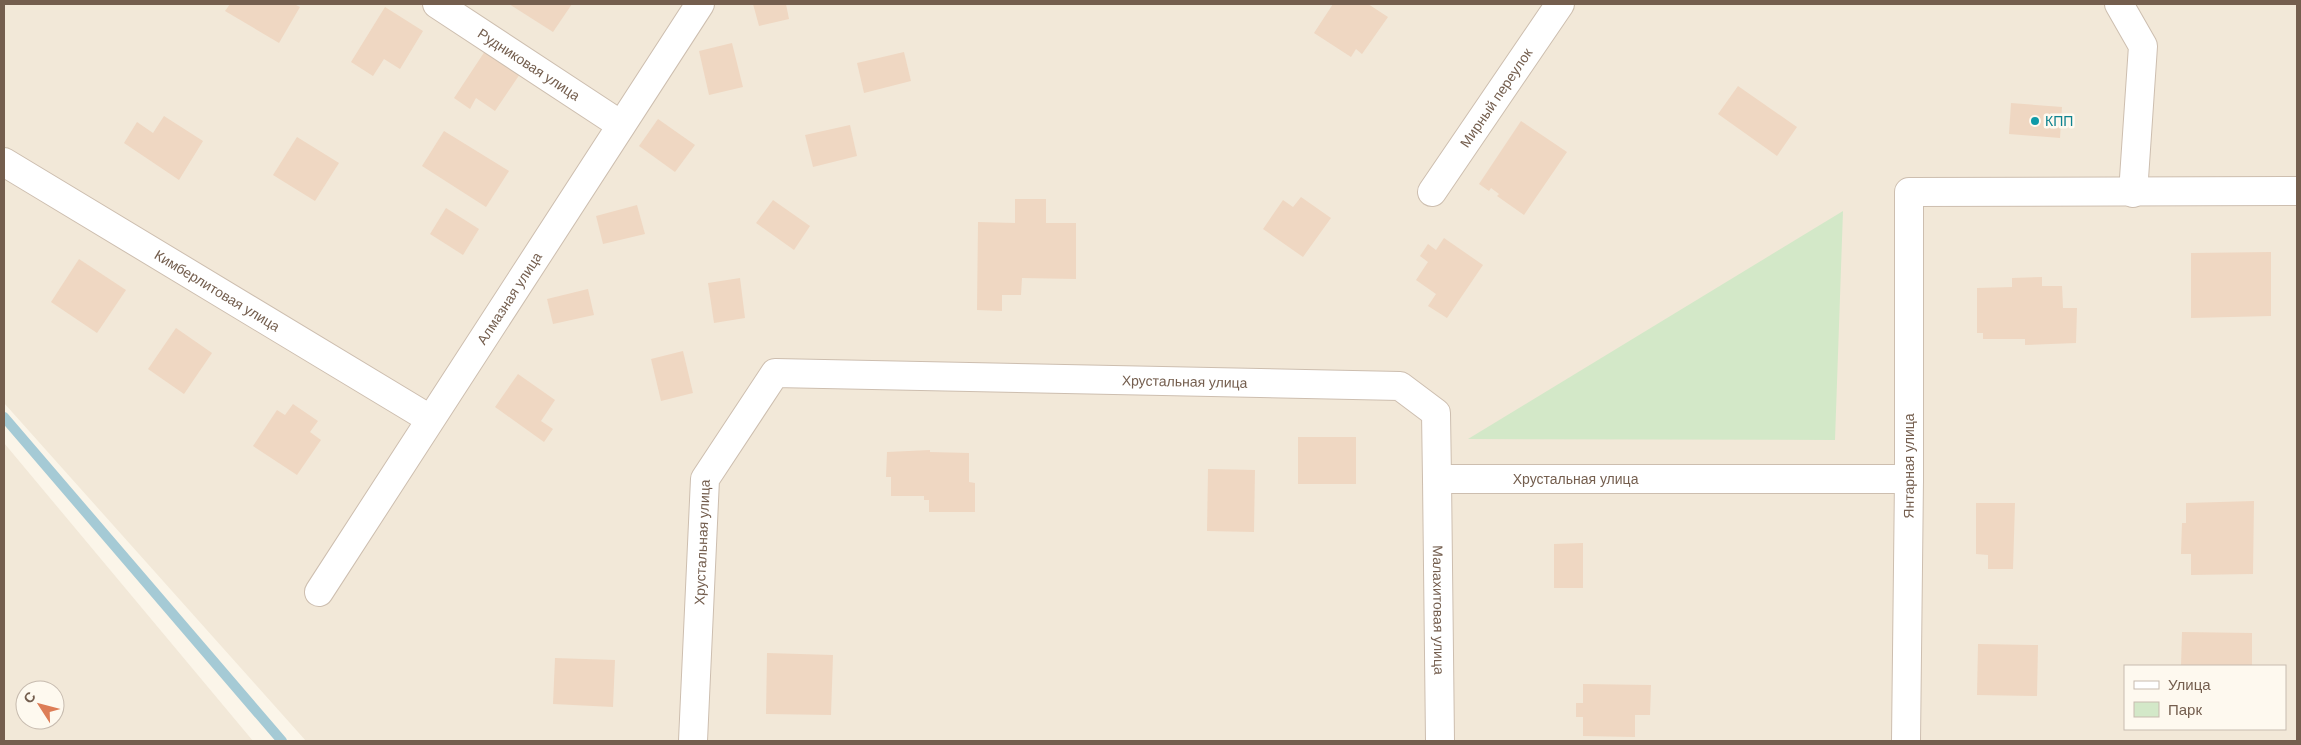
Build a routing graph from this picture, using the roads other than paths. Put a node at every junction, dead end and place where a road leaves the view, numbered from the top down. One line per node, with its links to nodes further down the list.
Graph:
1 (437, 4): 5 (street, Рудниковая улица)
2 (700, 4): 5 (street, Алмазная улица)
3 (1560, 4): 8 (street, Мирный переулок)
4 (2119, 4): 9 (street)
5 (621, 125): 10 (street, Алмазная улица)
6 (4, 162): 10 (street, Кимберлитовая улица)
7 (2297, 191): 9 (street)
8 (1432, 192)
9 (2133, 193): 12 (street, Янтарная улица)
10 (430, 420): 13 (street, Алмазная улица)
11 (1437, 479): 12 (street, Хрустальная улица); 14 (street, Хрустальная улица); 15 (street, Малахитовая улица)
12 (1909, 479): 16 (street, Янтарная улица)
13 (319, 592)
14 (693, 741)
15 (1440, 741)
16 (1906, 741)

